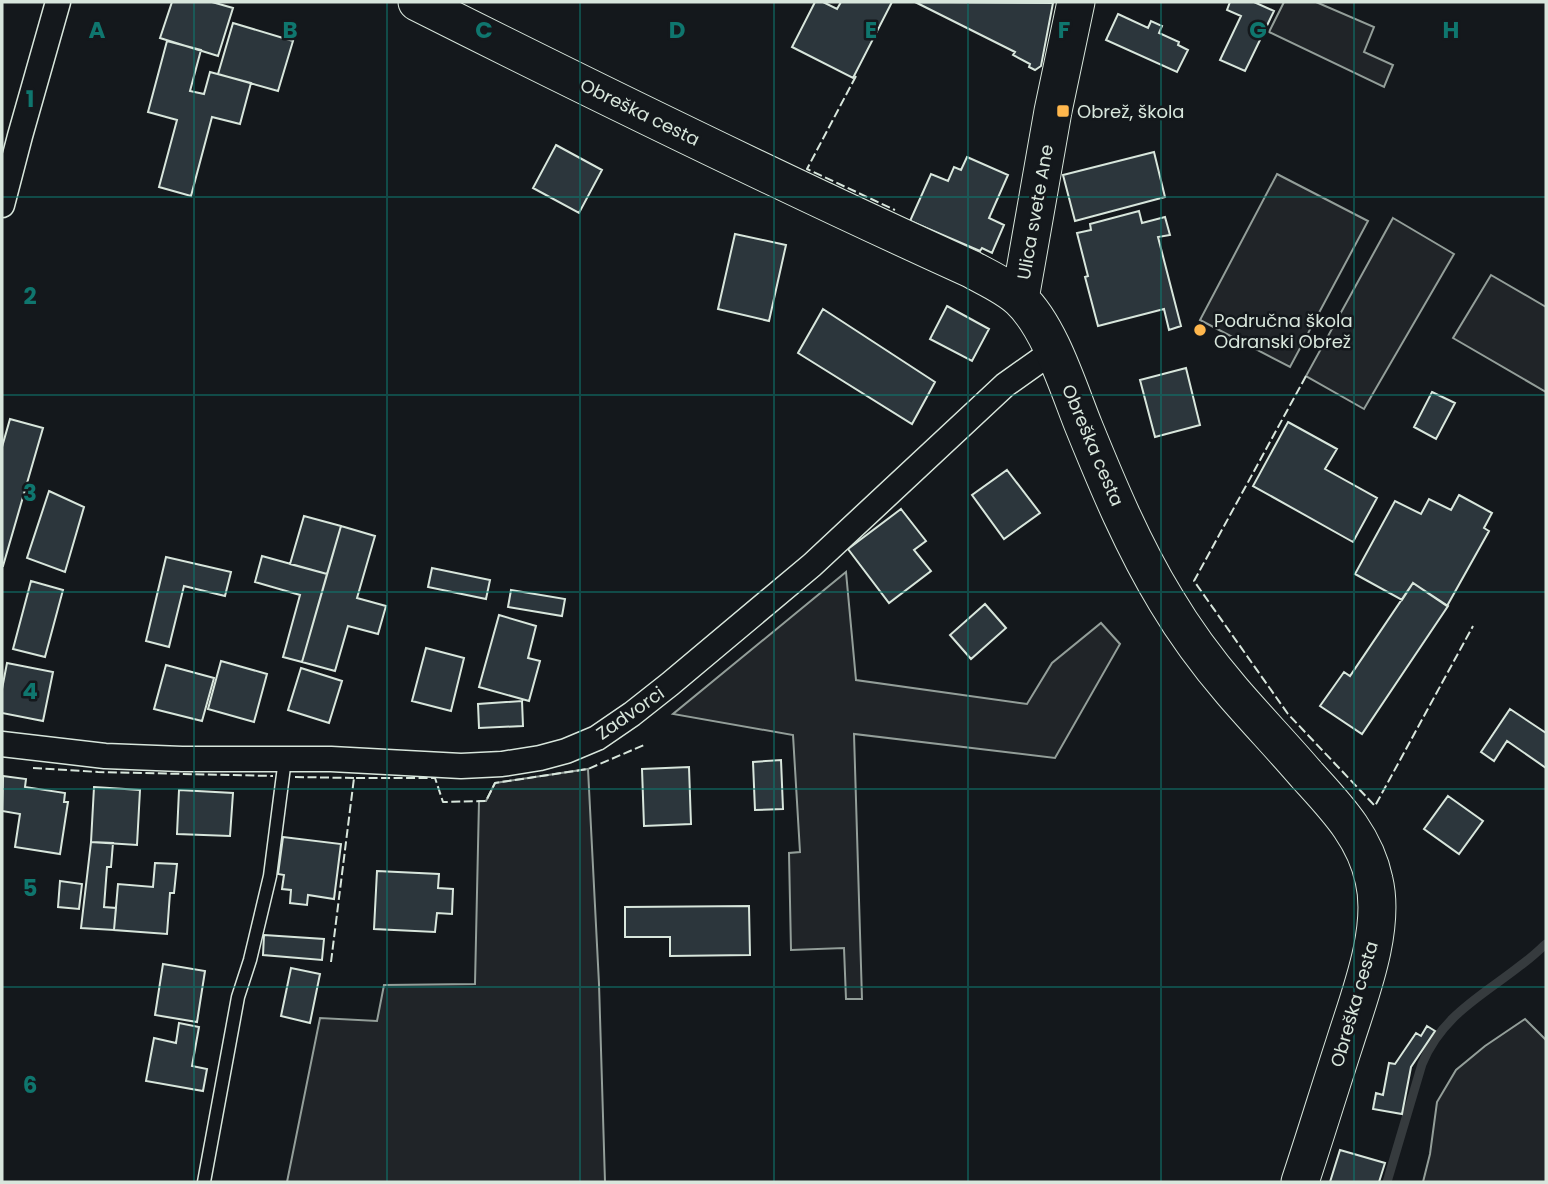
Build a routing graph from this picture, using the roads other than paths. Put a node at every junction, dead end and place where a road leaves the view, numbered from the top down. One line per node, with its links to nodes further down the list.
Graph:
1 (58, 2): 4 (street)
2 (417, 2): 5 (main road, Obreška cesta)
3 (1076, 2): 5 (main road, Ulica svete Ane)
4 (2, 205)
5 (1020, 299): 6 (main road, Obreška cesta)
6 (1053, 352): 8 (street, Zadvorci); 10 (main road, Obreška cesta)
7 (2, 744): 8 (street, Zadvorci)
8 (285, 759): 9 (lane)
9 (204, 1182)
10 (1300, 1182)

